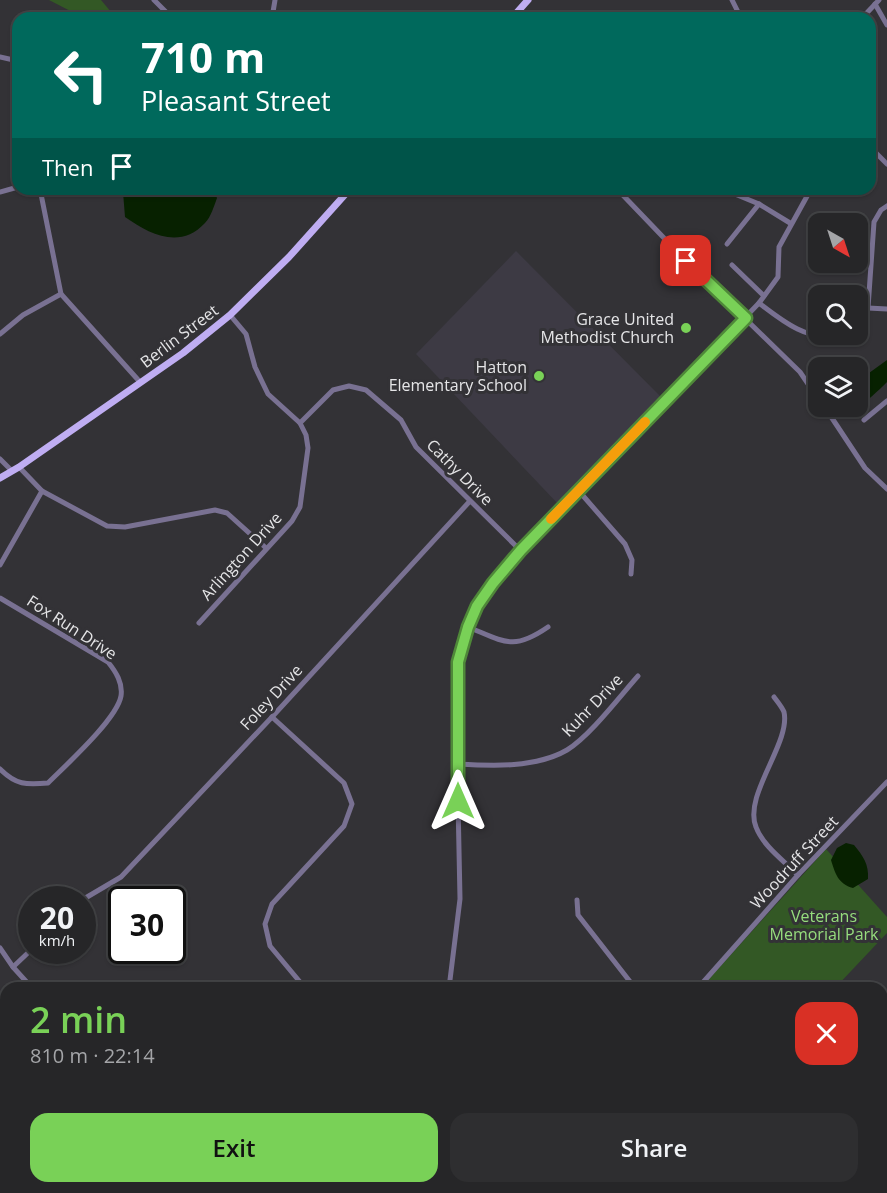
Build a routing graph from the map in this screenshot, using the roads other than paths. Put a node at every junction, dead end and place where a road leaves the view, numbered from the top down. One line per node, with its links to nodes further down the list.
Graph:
1 (154, 0): 4 (street)
2 (528, 0): 5 (main road)
3 (877, 2): 6 (street)
4 (166, 12)
5 (517, 12)
6 (887, 25)
7 (876, 153): 8 (street)
8 (887, 164)
9 (41, 195): 19 (street)
10 (345, 195): 24 (main road, Berlin Street)
11 (623, 195): 25 (street)
12 (737, 195): 14 (street)
13 (807, 195): 16 (street)
14 (759, 204): 16 (street); 17 (street)
15 (887, 206): 22 (street)
16 (790, 224): 20 (street)
17 (728, 244)
18 (732, 265): 20 (street)
19 (61, 294): 27 (street); 28 (street)
20 (764, 296): 21 (street)
21 (759, 303): 25 (street); 26 (street)
22 (868, 308): 23 (street)
23 (887, 309)
24 (230, 315): 28 (main road, Berlin Street); 33 (street)
25 (746, 318): 29 (street); 38 (street)
26 (808, 333)
27 (0, 334)
28 (140, 382): 35 (main road, Berlin Street)
29 (808, 384)
30 (887, 401): 32 (street)
31 (831, 417): 37 (street)
32 (864, 420)
33 (300, 423): 40 (street, Cathy Drive); 41 (street, Arlington Drive)
34 (0, 459): 35 (street)
35 (15, 469): 36 (main road, Berlin Street); 39 (street)
36 (0, 478)
37 (887, 489)
38 (578, 490): 42 (street); 44 (street)
39 (42, 491): 41 (street); 43 (street)
40 (470, 501): 42 (street, Cathy Drive); 51 (street, Foley Drive)
41 (266, 548): 46 (street, Arlington Drive)
42 (521, 550): 47 (street)
43 (0, 564)
44 (631, 574)
45 (0, 598): 53 (street, Fox Run Drive)
46 (198, 623)
47 (468, 627): 48 (street); 52 (street)
48 (548, 627)
49 (639, 675): 52 (street, Kuhr Drive)
50 (774, 697): 55 (street)
51 (272, 717): 56 (street, Foley Drive); 62 (street)
52 (458, 764): 63 (street)
53 (0, 768)
54 (887, 782): 55 (street, Woodruff Street)
55 (798, 875): 65 (street, Woodruff Street)
56 (96, 892)
57 (577, 900): 64 (street)
58 (0, 948): 60 (street)
59 (18, 962): 60 (street)
60 (13, 967): 61 (street)
61 (27, 982)
62 (300, 982)
63 (450, 982)
64 (630, 982)
65 (703, 982)

